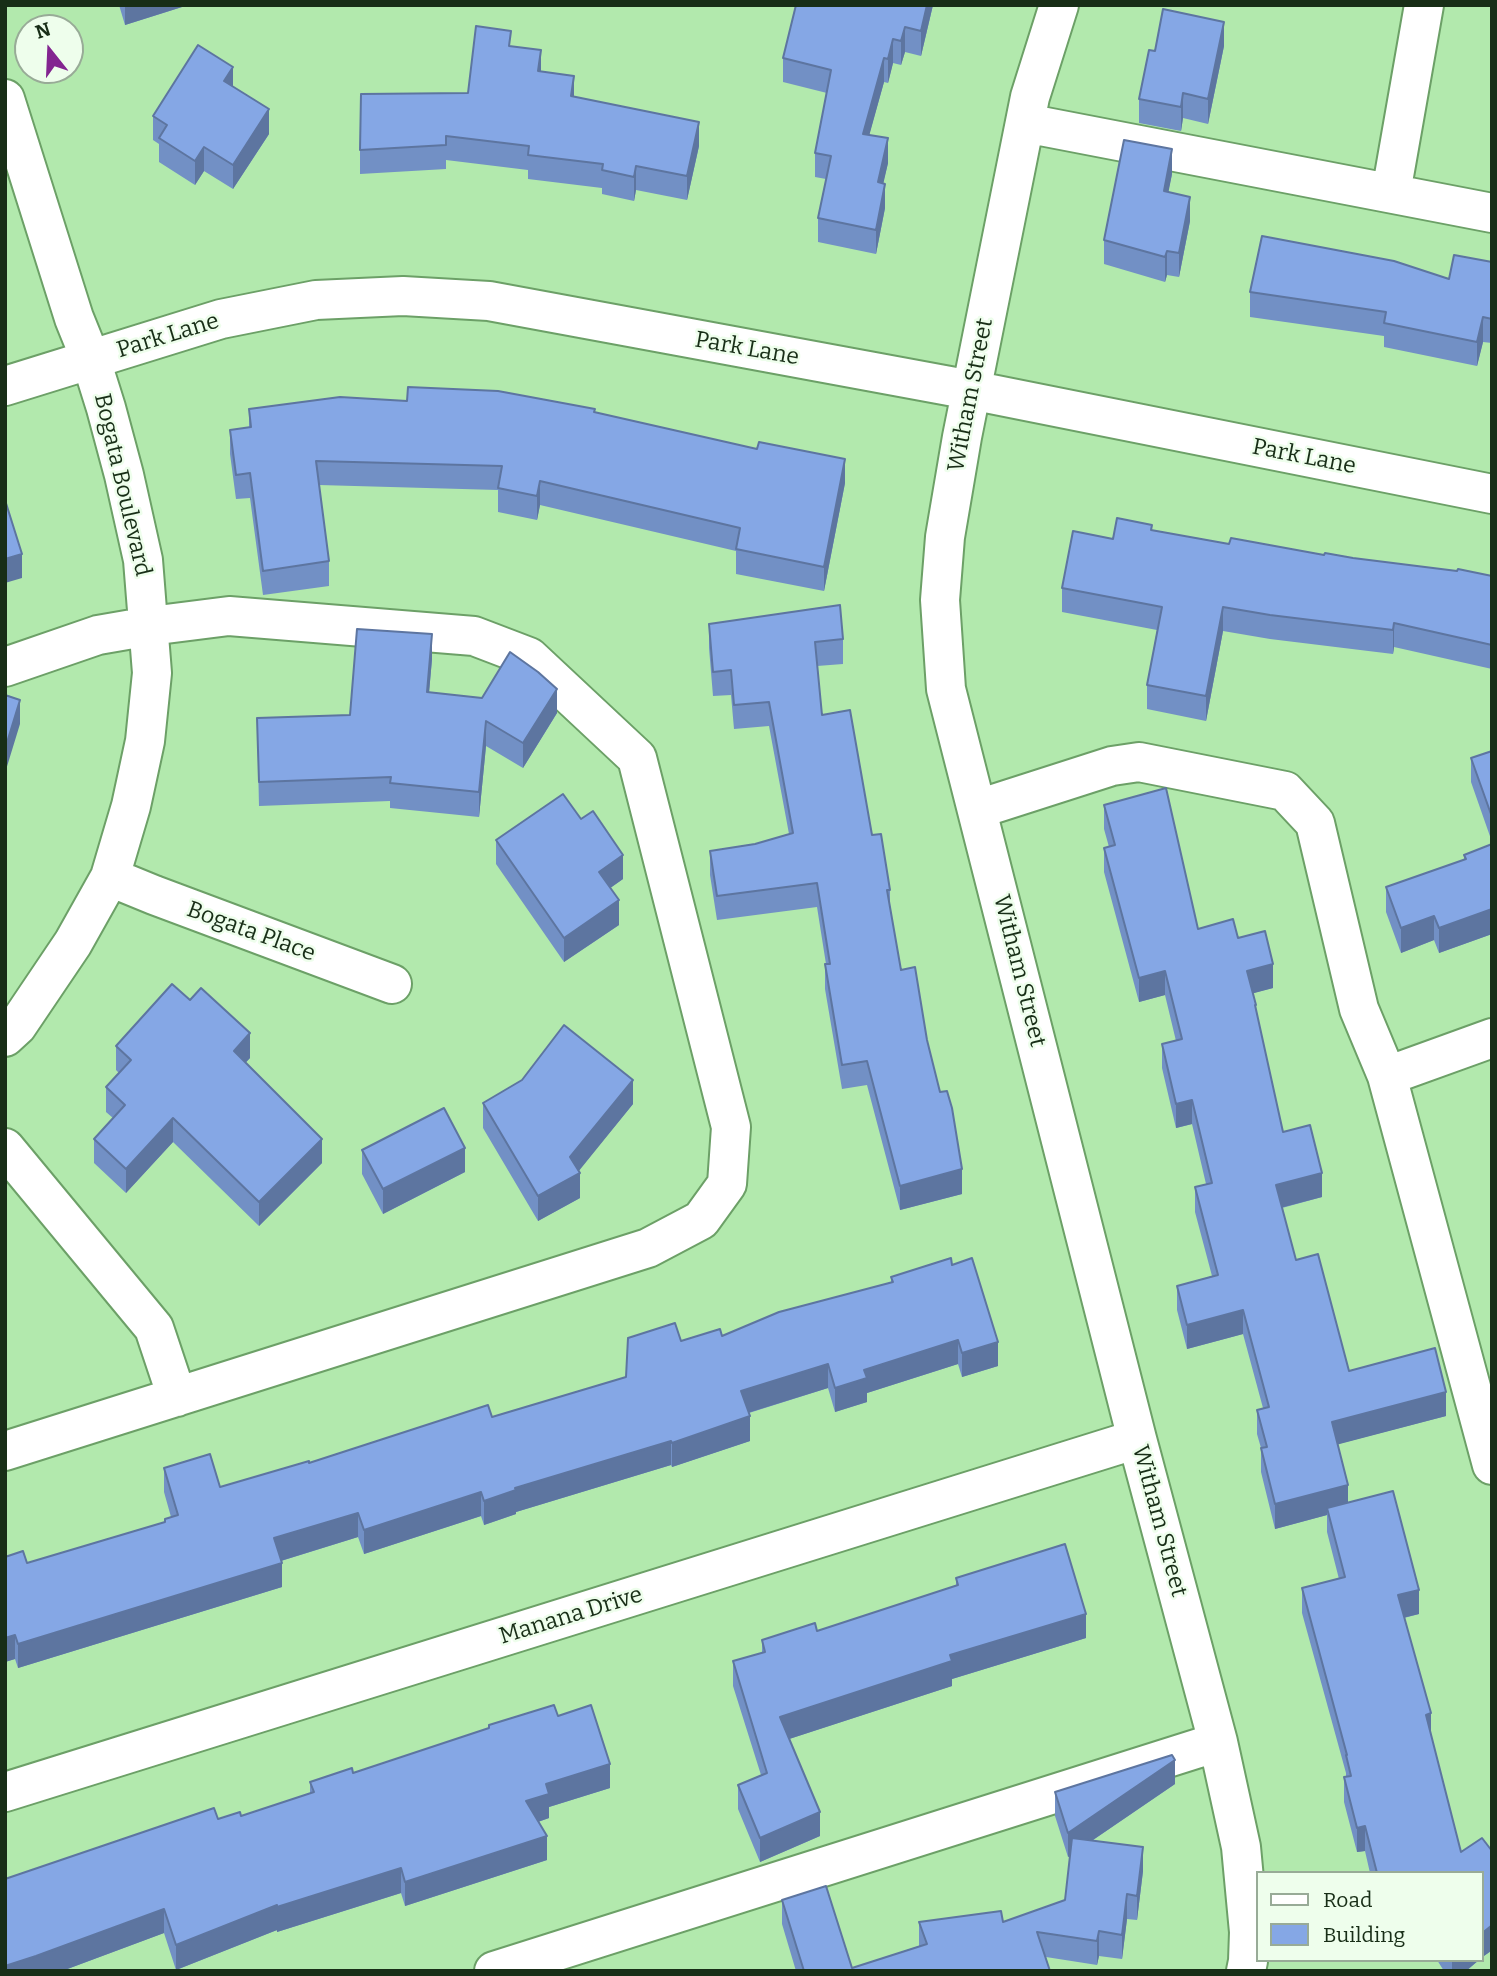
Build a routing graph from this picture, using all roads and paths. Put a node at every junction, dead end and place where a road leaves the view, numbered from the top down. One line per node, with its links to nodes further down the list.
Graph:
1 (1059, 5): 4 (street, Witham Street)
2 (1424, 5): 5 (street)
3 (5, 99): 7 (street, Bogata Boulevard)
4 (1025, 123): 5 (street); 9 (street, Witham Street)
5 (1391, 193): 6 (street)
6 (1492, 213)
7 (91, 360): 8 (street, Park Lane); 9 (street, Park Lane); 11 (street, Bogata Boulevard)
8 (5, 386)
9 (971, 390): 10 (street, Park Lane); 13 (street, Witham Street)
10 (1492, 494)
11 (150, 626): 12 (street); 14 (street, Bogata Boulevard); 20 (street)
12 (5, 667)
13 (978, 810): 18 (street); 21 (street, Witham Street)
14 (110, 877): 15 (street, Bogata Place); 16 (street, Bogata Boulevard)
15 (392, 984)
16 (5, 1037)
17 (1492, 1038): 18 (street)
18 (1387, 1076): 23 (street)
19 (5, 1148): 20 (street)
20 (177, 1397): 22 (street)
21 (1138, 1439): 24 (street, Witham Street); 25 (street, Manana Drive)
22 (5, 1451)
23 (1492, 1465)
24 (1218, 1742): 26 (street, Witham Street); 27 (street)
25 (5, 1792)
26 (1253, 1959)
27 (494, 1971)

